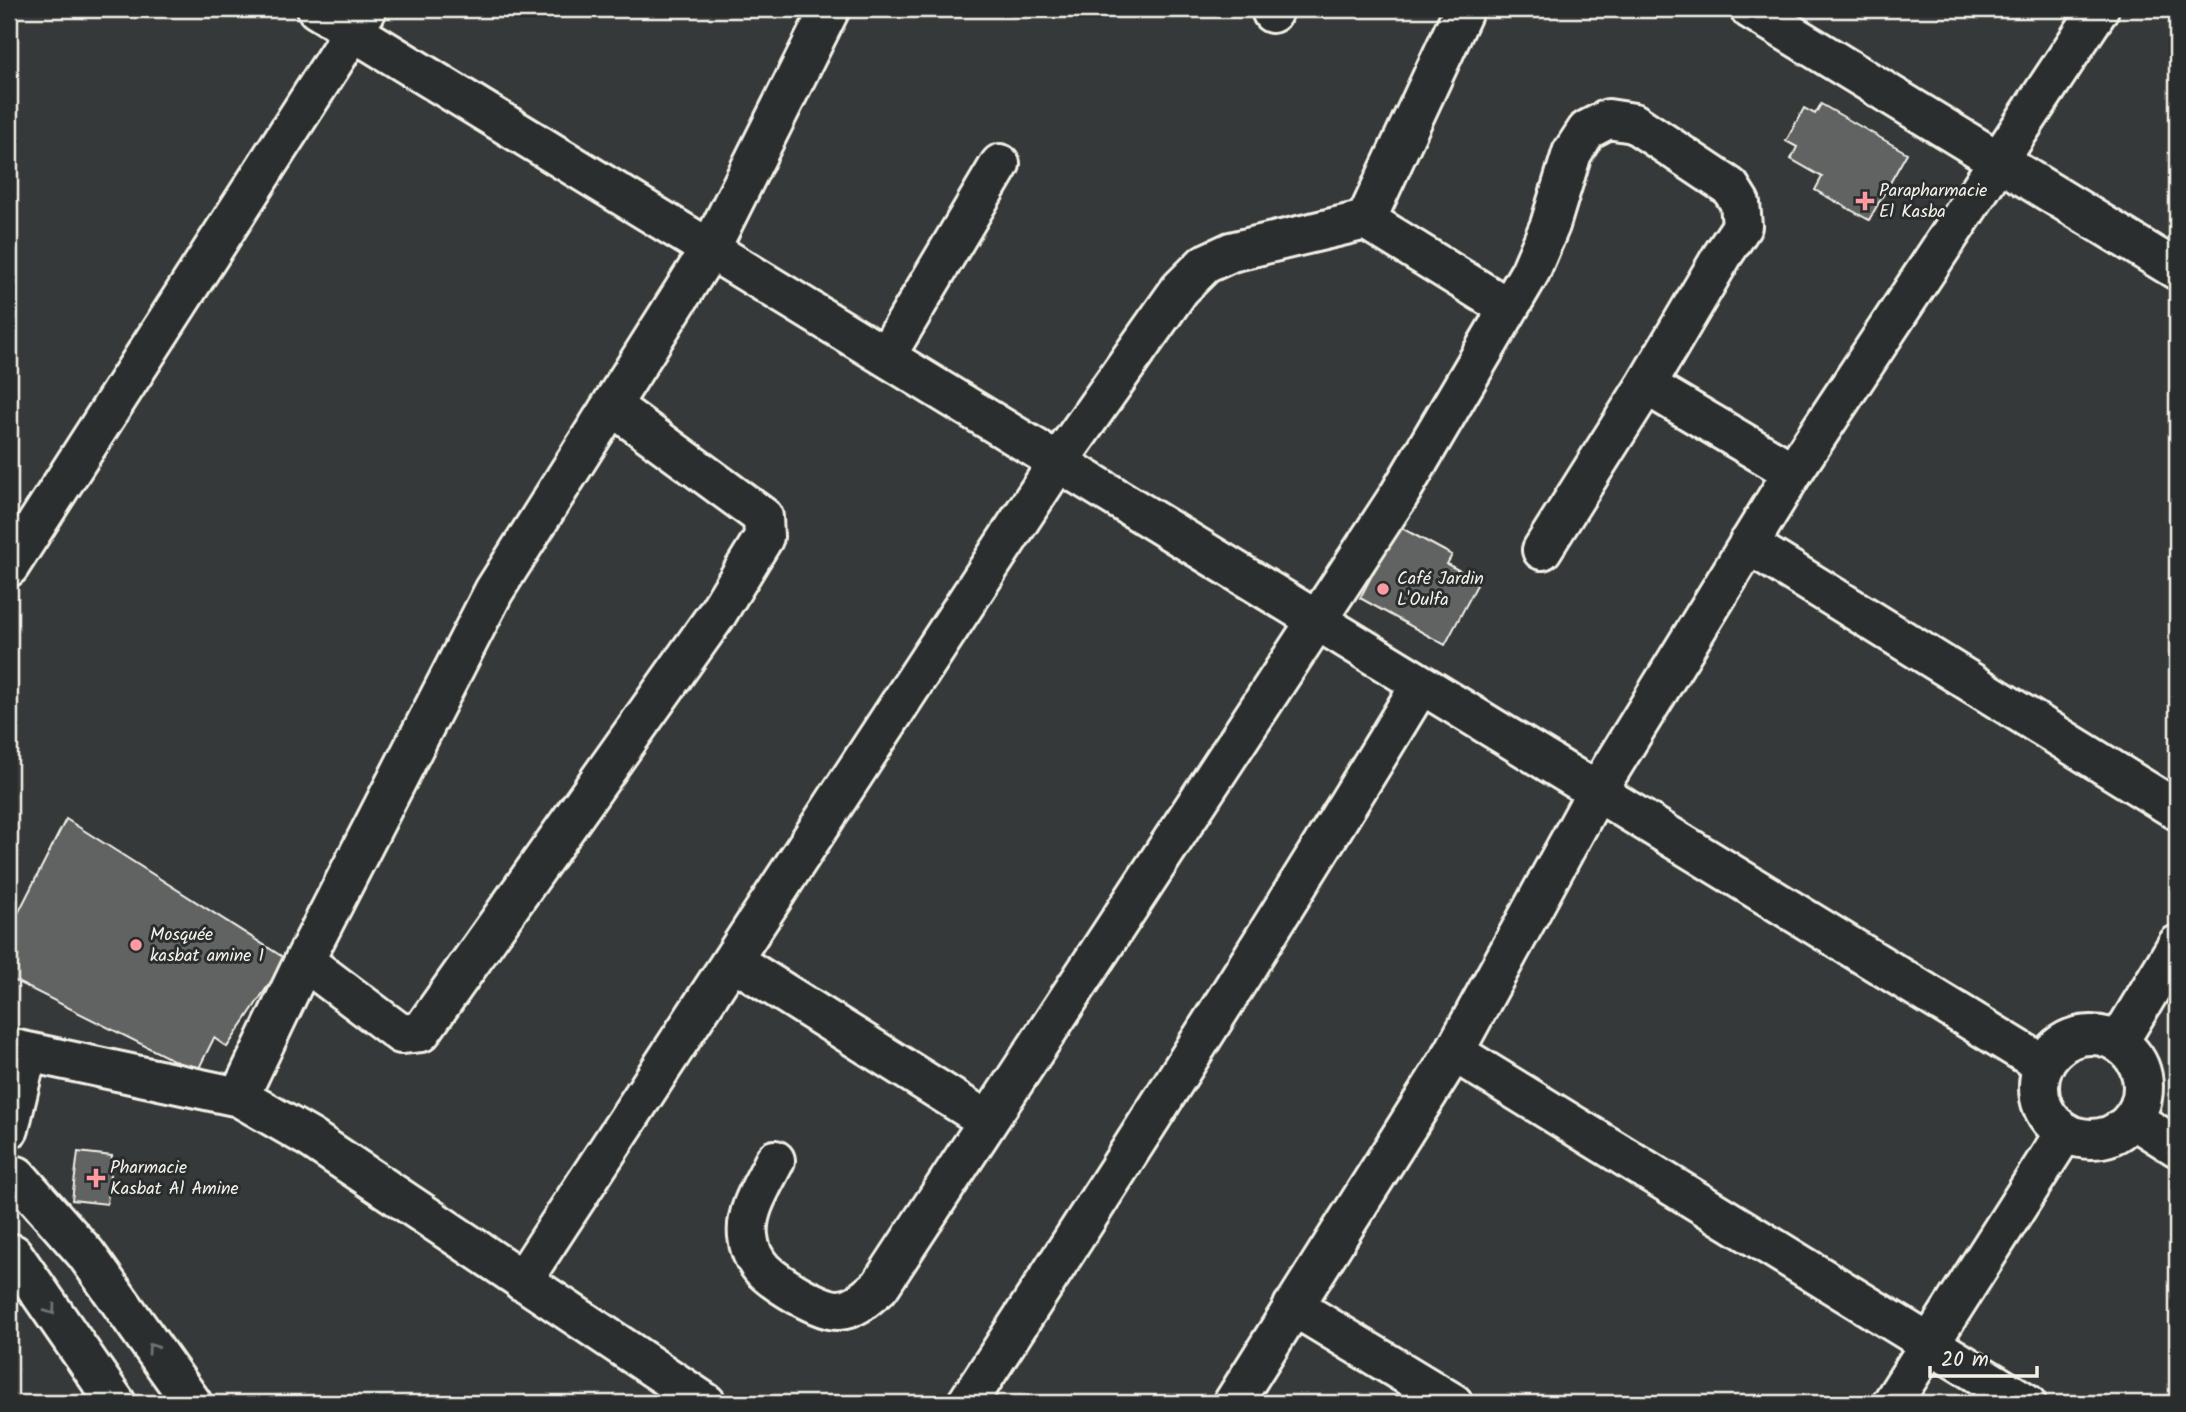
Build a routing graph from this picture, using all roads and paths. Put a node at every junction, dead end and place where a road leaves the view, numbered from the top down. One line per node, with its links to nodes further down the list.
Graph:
1 (317, 9): 6 (street)
2 (830, 9): 10 (street)
3 (1464, 9): 9 (street)
4 (2099, 9): 7 (street)
5 (1756, 10): 7 (street)
6 (360, 20): 10 (street); 20 (street)
7 (1998, 161): 11 (street); 17 (street)
8 (999, 164): 13 (street)
9 (1366, 220): 12 (street); 16 (street)
10 (710, 249): 13 (street); 15 (street)
11 (2177, 271)
12 (1508, 308): 14 (street); 21 (street)
13 (886, 356): 16 (street)
14 (1646, 385): 17 (street); 19 (street)
15 (612, 406): 27 (street); 27 (street)
16 (1058, 462): 21 (street); 26 (street)
17 (1793, 472): 18 (street)
18 (1748, 544): 23 (street); 24 (street)
19 (1542, 550)
20 (9, 567)
21 (1316, 620): 22 (street); 34 (street)
22 (1421, 684): 23 (street); 47 (street)
23 (1597, 791): 30 (street); 31 (street)
24 (2177, 810)
25 (2177, 945): 28 (street)
26 (732, 960): 34 (street); 41 (street)
27 (304, 961): 32 (street)
28 (2118, 1043): 31 (street); 33 (street)
29 (18, 1051): 32 (street); 35 (street)
30 (1454, 1052): 42 (street); 43 (street)
31 (2045, 1065): 36 (street)
32 (239, 1097): 41 (street)
33 (2133, 1119): 36 (street); 37 (street)
34 (988, 1121): 38 (street)
35 (9, 1129)
36 (2065, 1132): 43 (street)
37 (2177, 1147)
38 (775, 1160)
39 (13, 1173): 40 (street); 45 (street, one-way to 39)
40 (11, 1255): 44 (street, one-way to 44)
41 (522, 1280): 46 (street)
42 (1293, 1306): 48 (street); 49 (street)
43 (1928, 1343): 50 (street); 51 (street)
44 (116, 1403)
45 (192, 1403)
46 (706, 1403)
47 (967, 1403)
48 (1233, 1403)
49 (1452, 1403)
50 (1892, 1403)
51 (2026, 1403)

